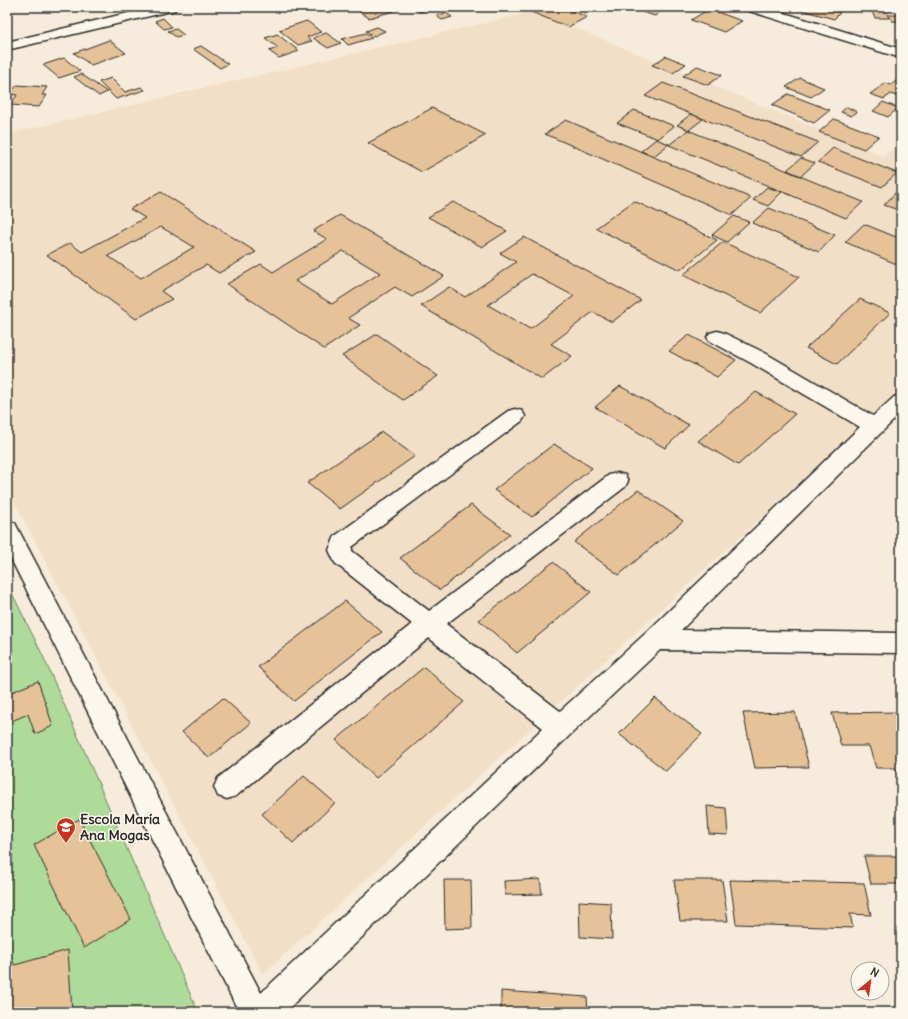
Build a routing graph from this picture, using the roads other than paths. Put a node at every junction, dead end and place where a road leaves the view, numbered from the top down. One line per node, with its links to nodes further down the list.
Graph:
1 (170, 7): 3 (street)
2 (751, 7): 4 (street)
3 (7, 46)
4 (901, 54)
5 (717, 336): 8 (street)
6 (901, 402): 8 (street)
7 (515, 416): 11 (street)
8 (874, 426): 12 (street)
9 (617, 481): 11 (street)
10 (7, 529): 16 (street)
11 (429, 624): 14 (street); 15 (street)
12 (655, 640): 13 (street); 14 (street)
13 (901, 642)
14 (561, 727): 17 (street)
15 (227, 787)
16 (255, 1012)
17 (263, 1012)

